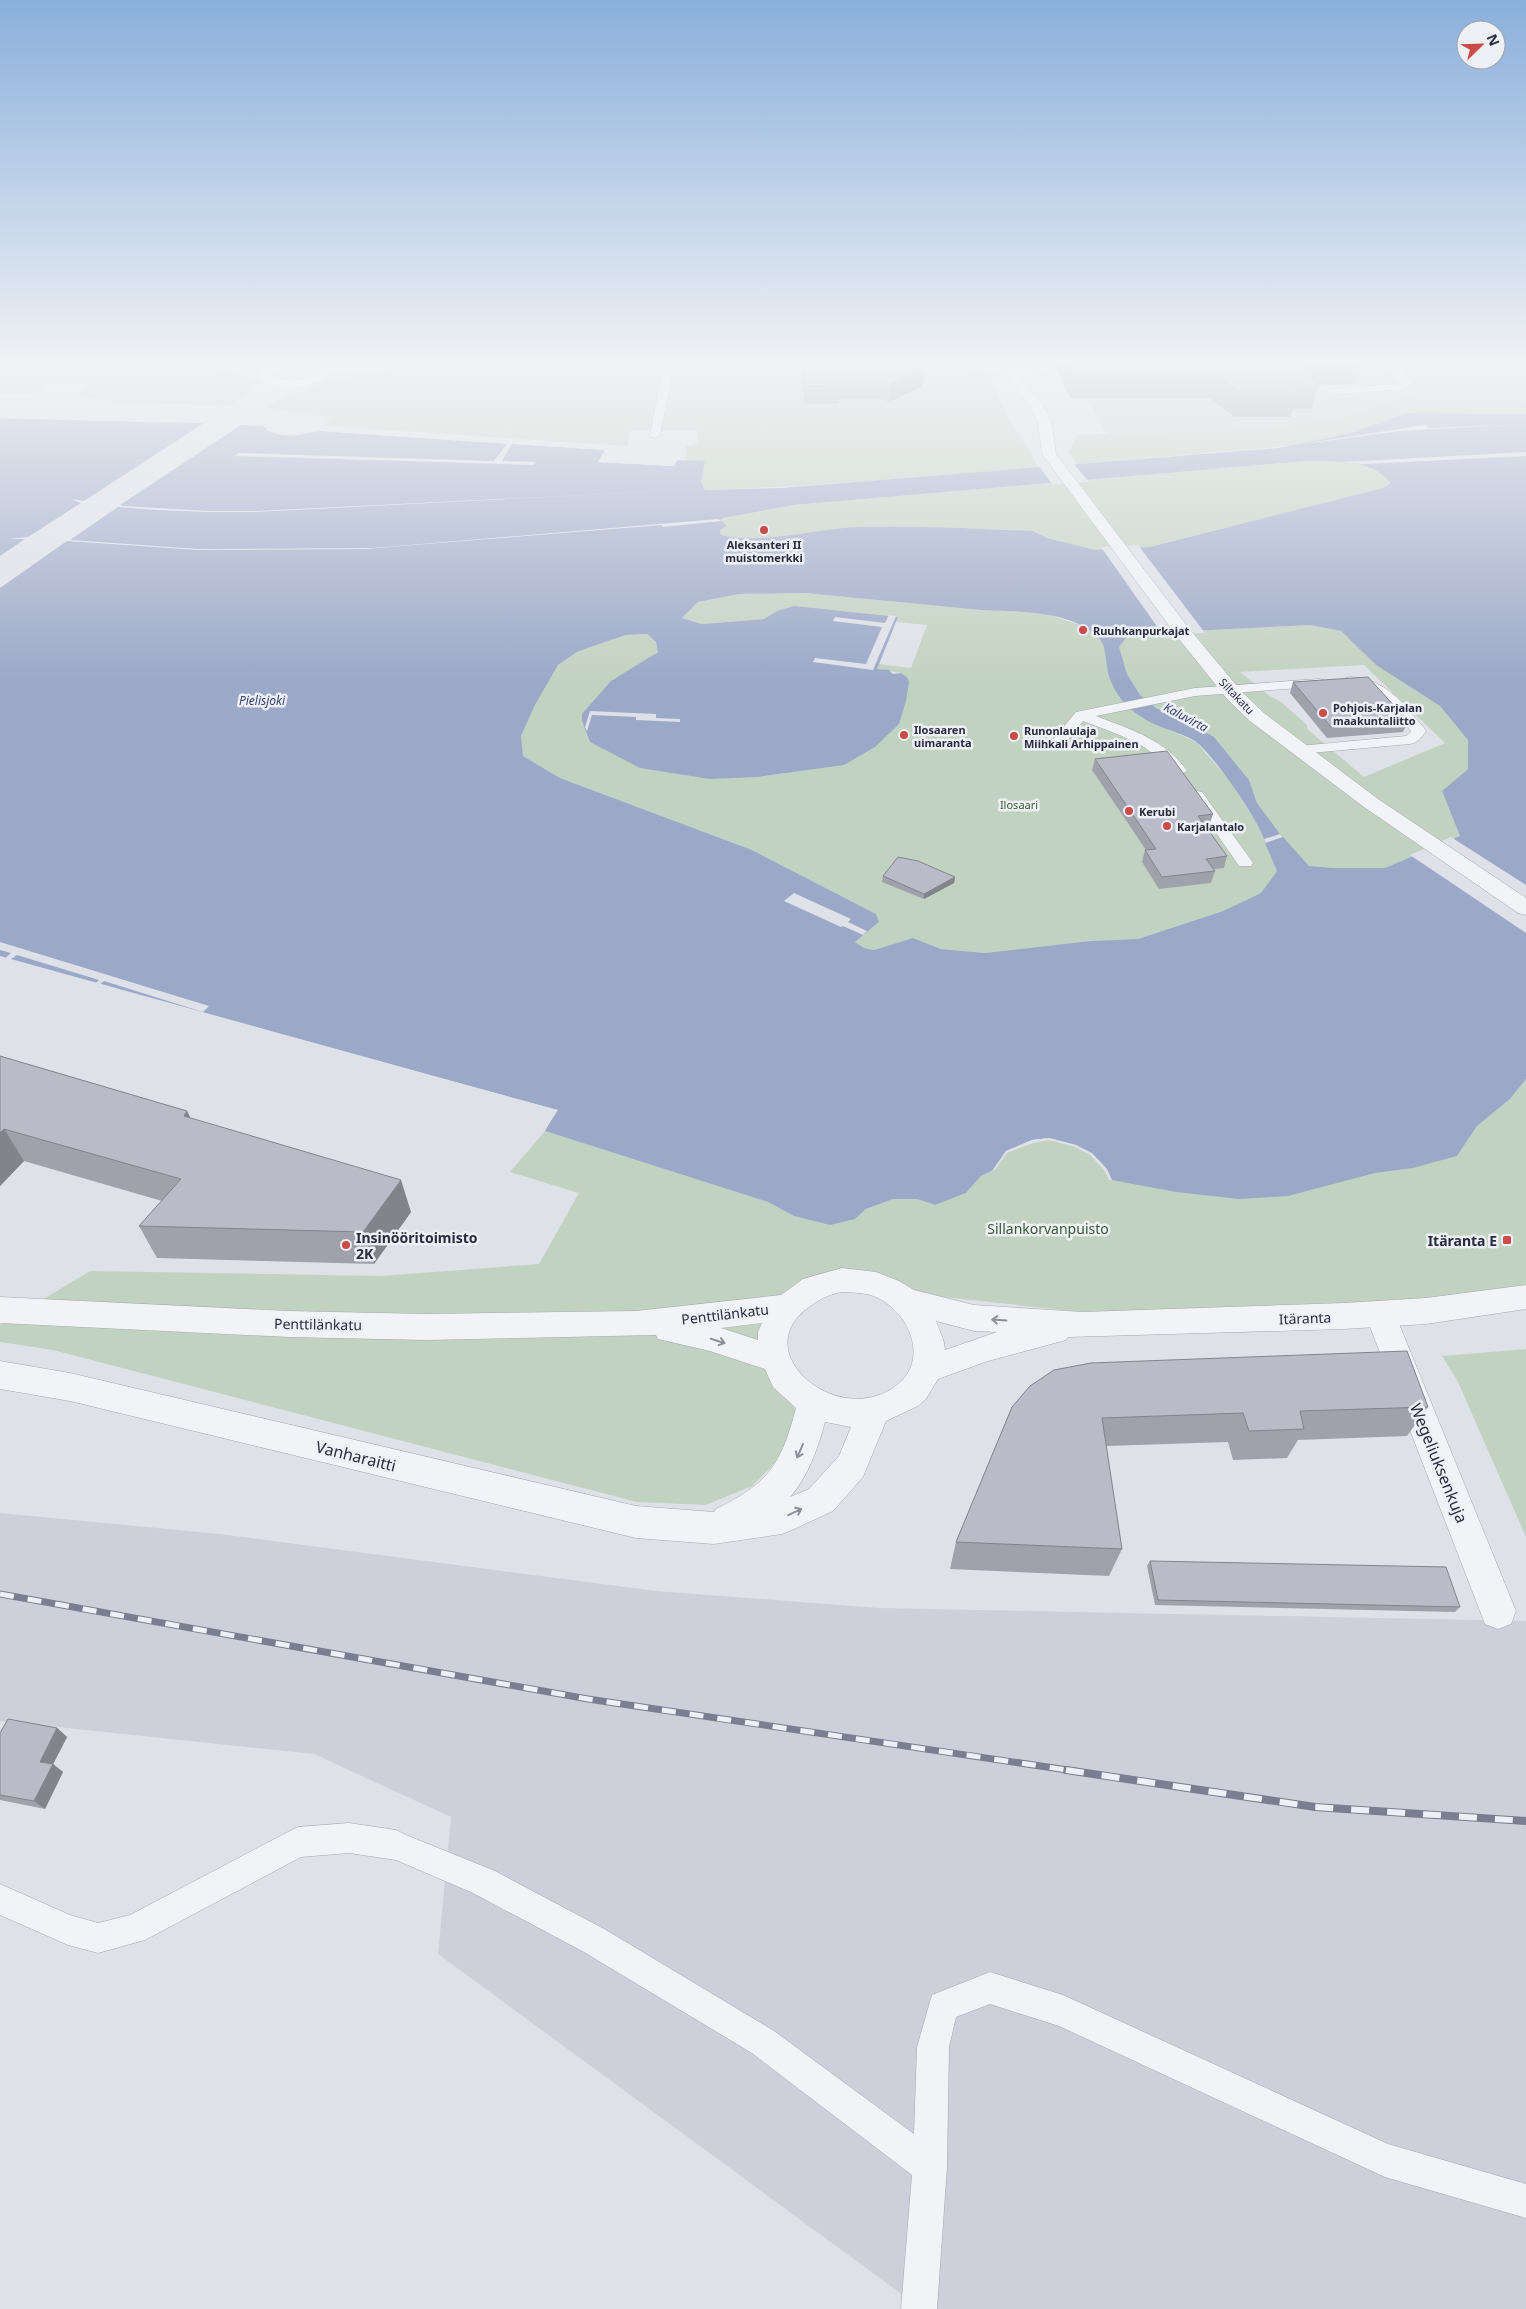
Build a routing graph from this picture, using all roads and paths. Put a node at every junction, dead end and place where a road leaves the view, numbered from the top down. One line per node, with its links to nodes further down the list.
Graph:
1 (1059, 468): 2 (street, Siltakatu)
2 (1228, 689): 3 (lane); 5 (street, Siltakatu); 5 (lane)
3 (1082, 715): 4 (lane); 6 (lane)
4 (1060, 740)
5 (1299, 750): 7 (street, Siltakatu)
6 (1245, 863)
7 (1526, 908)
8 (1526, 1297): 12 (street, Itäranta)
9 (906, 1301): 10 (street); 14 (street, Itäranta, one-way to 9); 16 (street)
10 (786, 1307): 13 (street, Penttilänkatu); 15 (street)
11 (0, 1310): 13 (street, Penttilänkatu)
12 (1380, 1314): 14 (street, Itäranta); 21 (street, Wegeliuksenkuja)
13 (636, 1324): 15 (street, Penttilänkatu, one-way to 15)
14 (1083, 1325): 16 (street, Itäranta)
15 (774, 1358): 18 (street)
16 (927, 1370): 19 (street)
17 (0, 1375): 20 (street, Vanharaitti)
18 (813, 1404): 19 (street); 20 (street, one-way to 20)
19 (874, 1412): 20 (street, Vanharaitti, one-way to 19)
20 (714, 1528)
21 (1498, 1611)
22 (0, 1899): 23 (lane)
23 (930, 2167): 24 (lane); 25 (lane)
24 (1526, 2201)
25 (919, 2309)

